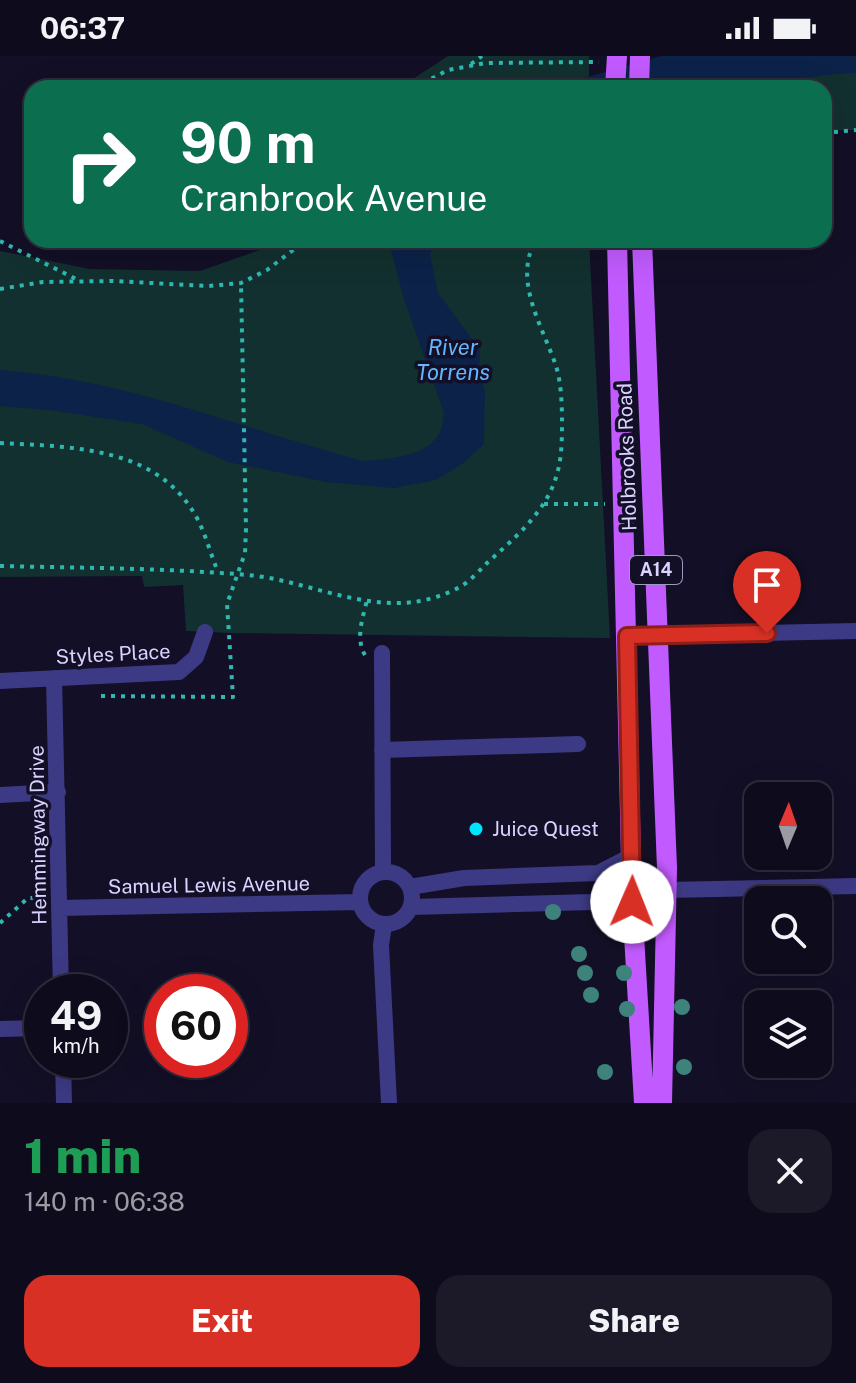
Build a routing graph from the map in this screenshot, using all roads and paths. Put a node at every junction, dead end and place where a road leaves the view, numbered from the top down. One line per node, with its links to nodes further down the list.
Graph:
1 (482, 56): 5 (path)
2 (617, 56): 7 (main road, bridge)
3 (640, 56): 8 (main road)
4 (597, 63): 5 (path)
5 (468, 66): 6 (path)
6 (429, 80)
7 (616, 80)
8 (639, 80)
9 (856, 130): 10 (path)
10 (832, 132)
11 (0, 241): 16 (path)
12 (296, 248): 17 (path)
13 (531, 248): 20 (path)
14 (617, 248): 21 (main road, Holbrooks Road / A14)
15 (642, 248): 27 (main road, Holbrooks Road / A14)
16 (83, 282): 17 (path); 18 (path)
17 (241, 283): 24 (path)
18 (0, 289)
19 (0, 443): 23 (path)
20 (544, 504): 21 (path); 24 (path)
21 (624, 504): 28 (main road, Holbrooks Road / A14)
22 (0, 566): 23 (path)
23 (218, 572): 24 (path)
24 (236, 574)
25 (856, 631): 27 (street)
26 (205, 632): 30 (street, Styles Place)
27 (658, 635): 28 (street); 41 (main road, Holbrooks Road / A14)
28 (627, 636): 36 (main road, Holbrooks Road / A14)
29 (382, 653): 33 (street)
30 (54, 678): 31 (street, Styles Place); 34 (street, Hemmingway Drive)
31 (0, 681)
32 (578, 744): 33 (street)
33 (382, 750): 37 (street)
34 (58, 792): 35 (street); 45 (street, Hemmingway Drive)
35 (0, 795)
36 (633, 855): 40 (street); 43 (main road, Holbrooks Road / A14)
37 (383, 872): 40 (street); 42 (street)
38 (41, 885): 46 (path)
39 (856, 886): 41 (street)
40 (410, 887): 44 (street)
41 (667, 895): 43 (street); 55 (main road, Holbrooks Road / A14)
42 (360, 902): 45 (street, Samuel Lewis Avenue); 47 (street)
43 (632, 902): 44 (street); 54 (main road, Holbrooks Road / A14)
44 (411, 907): 47 (street)
45 (59, 908): 48 (street, Hemmingway Drive)
46 (0, 923)
47 (384, 925): 53 (street)
48 (61, 974)
49 (24, 1028): 50 (street)
50 (0, 1029)
51 (63, 1078): 52 (street)
52 (64, 1103)
53 (389, 1103)
54 (644, 1103)
55 (662, 1103)

